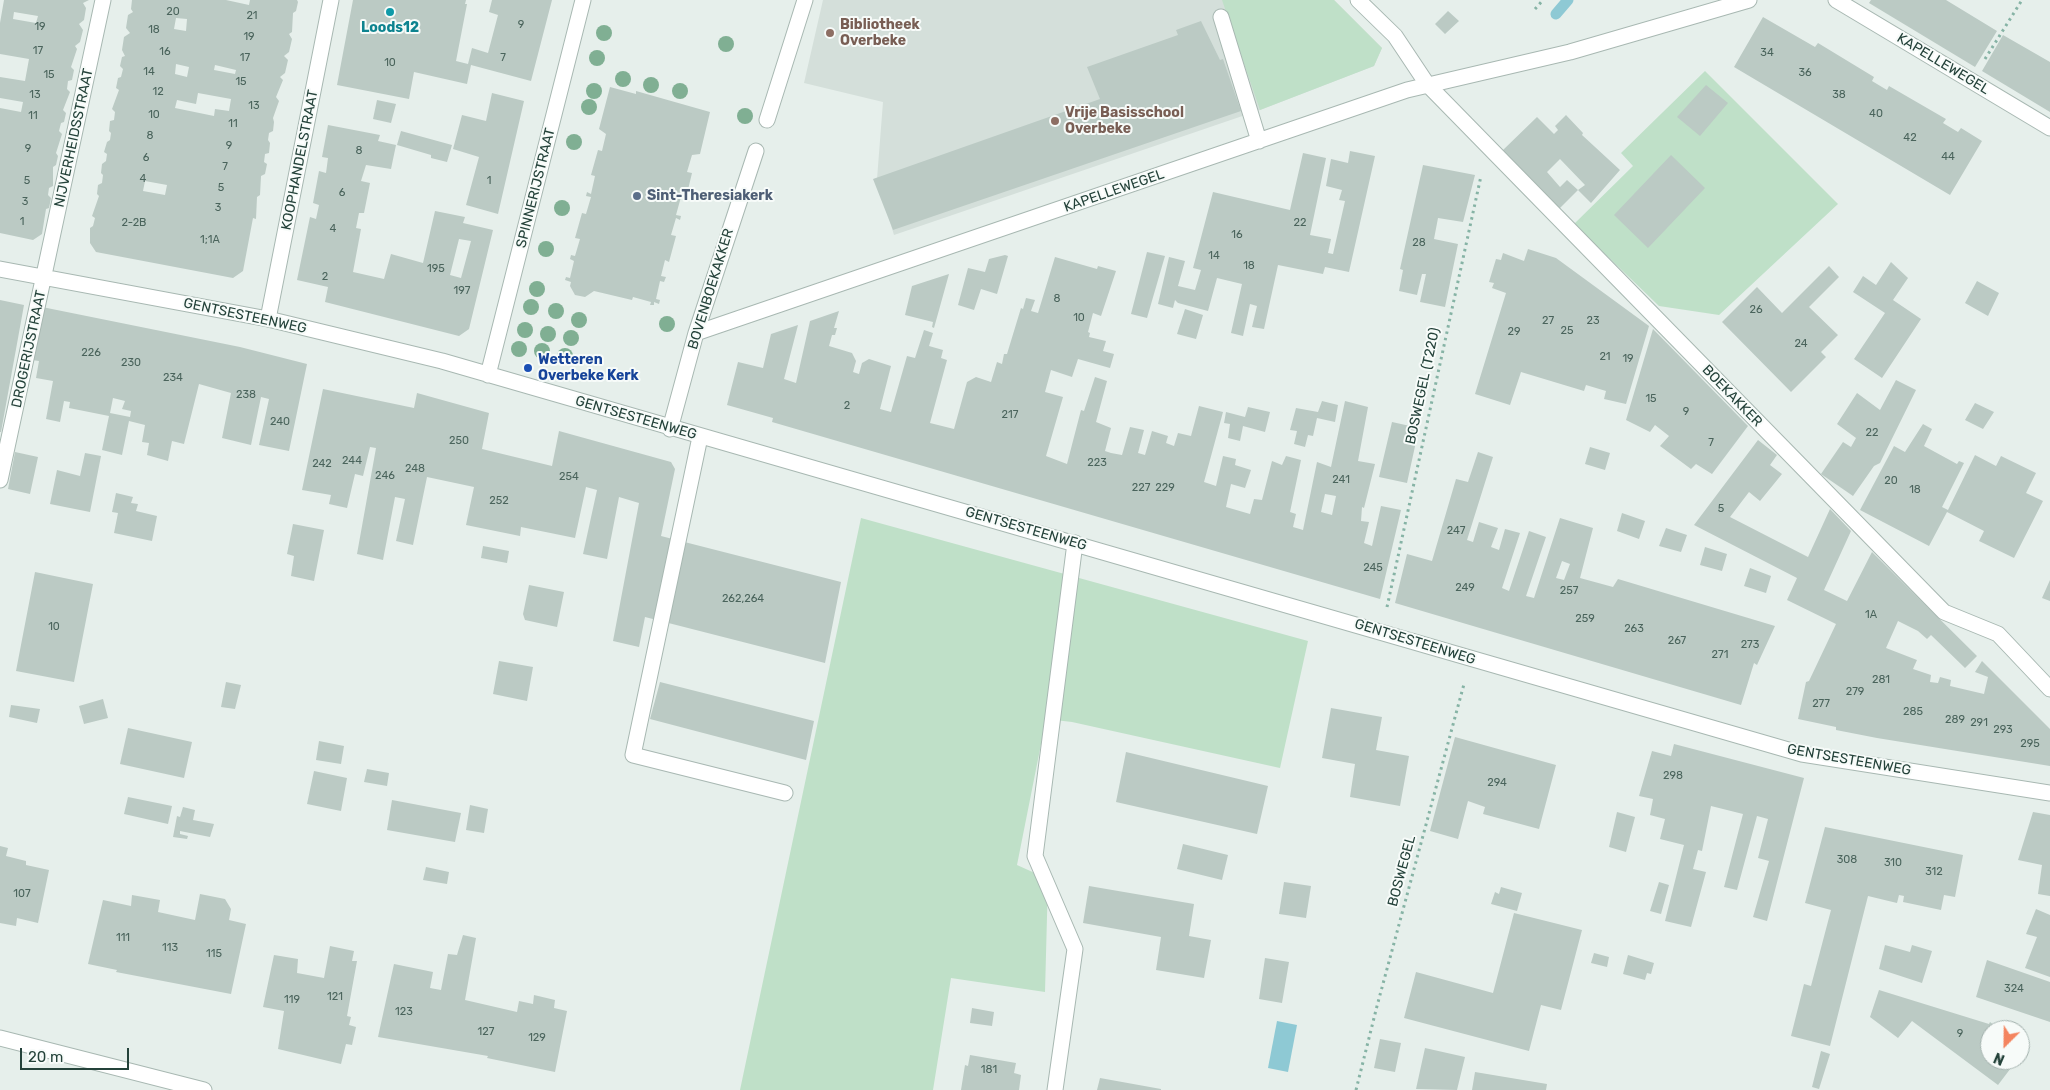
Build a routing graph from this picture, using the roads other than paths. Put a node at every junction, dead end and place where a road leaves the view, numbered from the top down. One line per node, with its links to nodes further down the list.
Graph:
1 (103, 0): 15 (street, NIJVERHEIDSSTRAAT)
2 (331, 0): 16 (street, KOOPHANDELSTRAAT)
3 (583, 0): 18 (street, SPINNERIJSTRAAT)
4 (805, 0): 10 (street)
5 (1358, 0): 9 (street)
6 (1750, 0): 9 (street, KAPELLEWEGEL)
7 (1836, 0): 11 (street, KAPELLEWEGEL)
8 (1221, 17): 12 (street)
9 (1427, 84): 12 (street, KAPELLEWEGEL); 23 (street, BOEKAKKER)
10 (767, 120)
11 (2050, 128)
12 (1259, 141): 17 (street, KAPELLEWEGEL)
13 (756, 151): 17 (street, BOVENBOEKAKKER)
14 (0, 269): 15 (street, GENTSESTEENWEG)
15 (45, 277): 16 (street, GENTSESTEENWEG); 21 (street, DROGERIJSTRAAT)
16 (268, 319): 18 (street, GENTSESTEENWEG)
17 (696, 333): 19 (street, BOVENBOEKAKKER)
18 (488, 375): 19 (street, GENTSESTEENWEG)
19 (670, 429): 20 (street, GENTSESTEENWEG)
20 (700, 437): 22 (street, GENTSESTEENWEG); 24 (street)
21 (0, 480)
22 (1075, 543): 25 (street, GENTSESTEENWEG); 28 (street)
23 (2050, 689)
24 (785, 793)
25 (2050, 793)
26 (0, 1038): 27 (street)
27 (204, 1090)
28 (1055, 1090)

